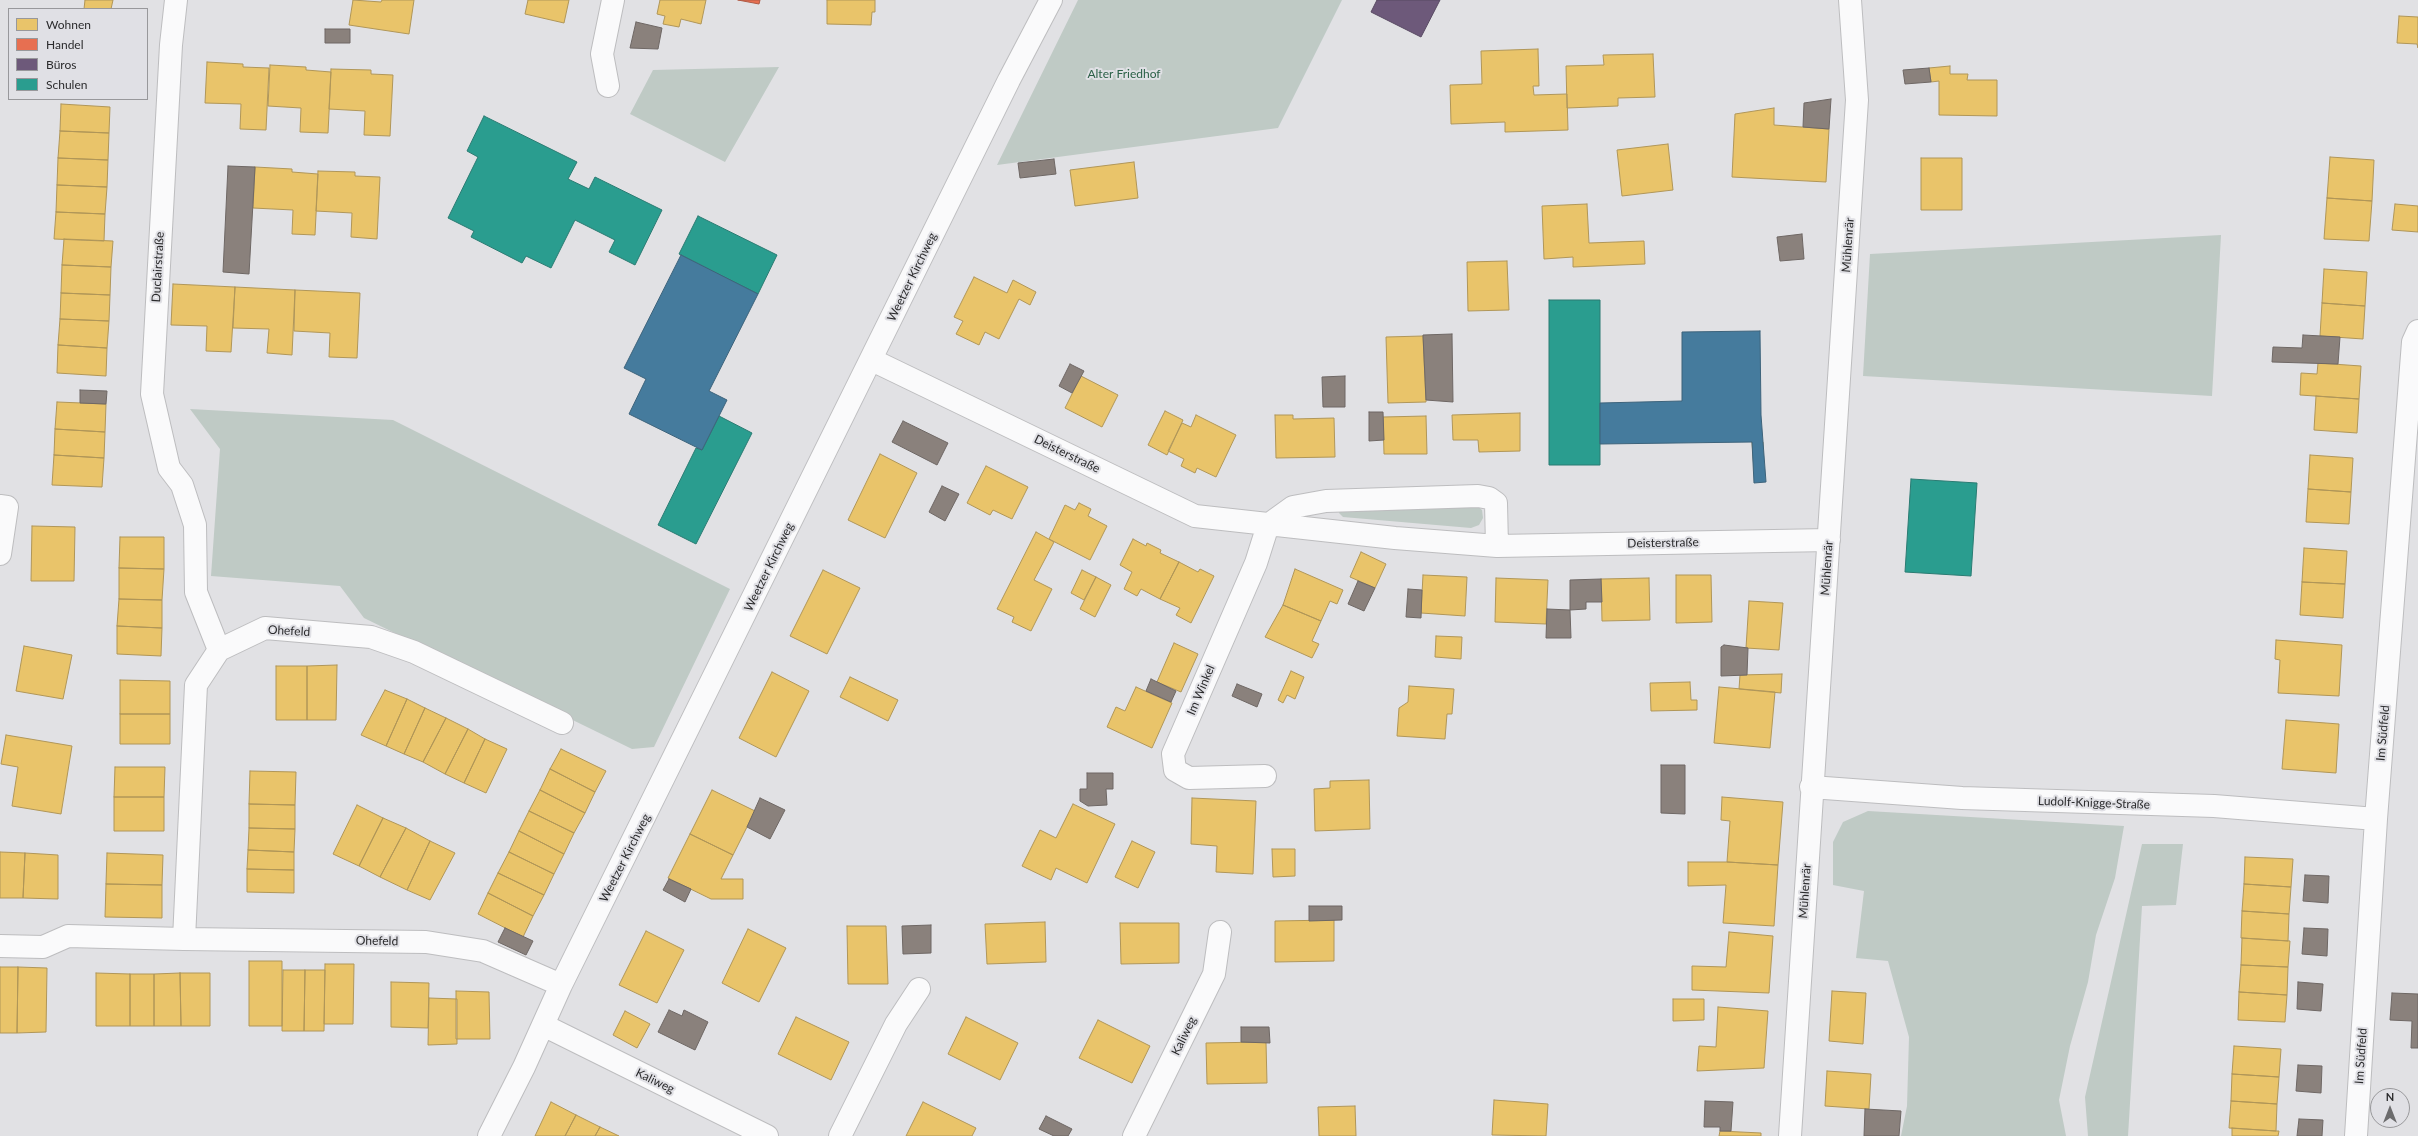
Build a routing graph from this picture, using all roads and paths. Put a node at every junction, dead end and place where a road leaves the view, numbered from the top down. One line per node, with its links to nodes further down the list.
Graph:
1 (176, 0): 13 (street, Duclairstraße)
2 (613, 0): 5 (street)
3 (1051, 0): 7 (street, Weetzer Kirchweg)
4 (1850, 0): 10 (street, Mühlenrär)
5 (608, 86)
6 (2418, 331): 17 (street, Im Südfeld)
7 (872, 360): 9 (street, Deisterstraße); 21 (street, Weetzer Kirchweg)
8 (0, 506): 12 (street)
9 (1268, 525): 11 (street, Deisterstraße); 11 (street); 15 (street, Im Winkel)
10 (1829, 540): 11 (street, Deisterstraße); 16 (street, Mühlenrär)
11 (1497, 546)
12 (0, 554)
13 (219, 650): 14 (street, Ohefeld); 19 (street)
14 (562, 723)
15 (1265, 776)
16 (1812, 787): 17 (street, Ludolf-Knigge-Straße); 28 (street, Mühlenrär)
17 (2376, 819): 29 (street, Im Südfeld)
18 (1220, 932): 27 (street, Kaliweg)
19 (184, 939): 20 (street, Ohefeld); 21 (street, Ohefeld)
20 (0, 946)
21 (561, 985): 23 (street, Weetzer Kirchweg)
22 (919, 989): 26 (street)
23 (543, 1025): 24 (street, Weetzer Kirchweg); 25 (street, Kaliweg)
24 (489, 1136)
25 (767, 1136)
26 (840, 1136)
27 (1134, 1136)
28 (1790, 1136)
29 (2356, 1136)

